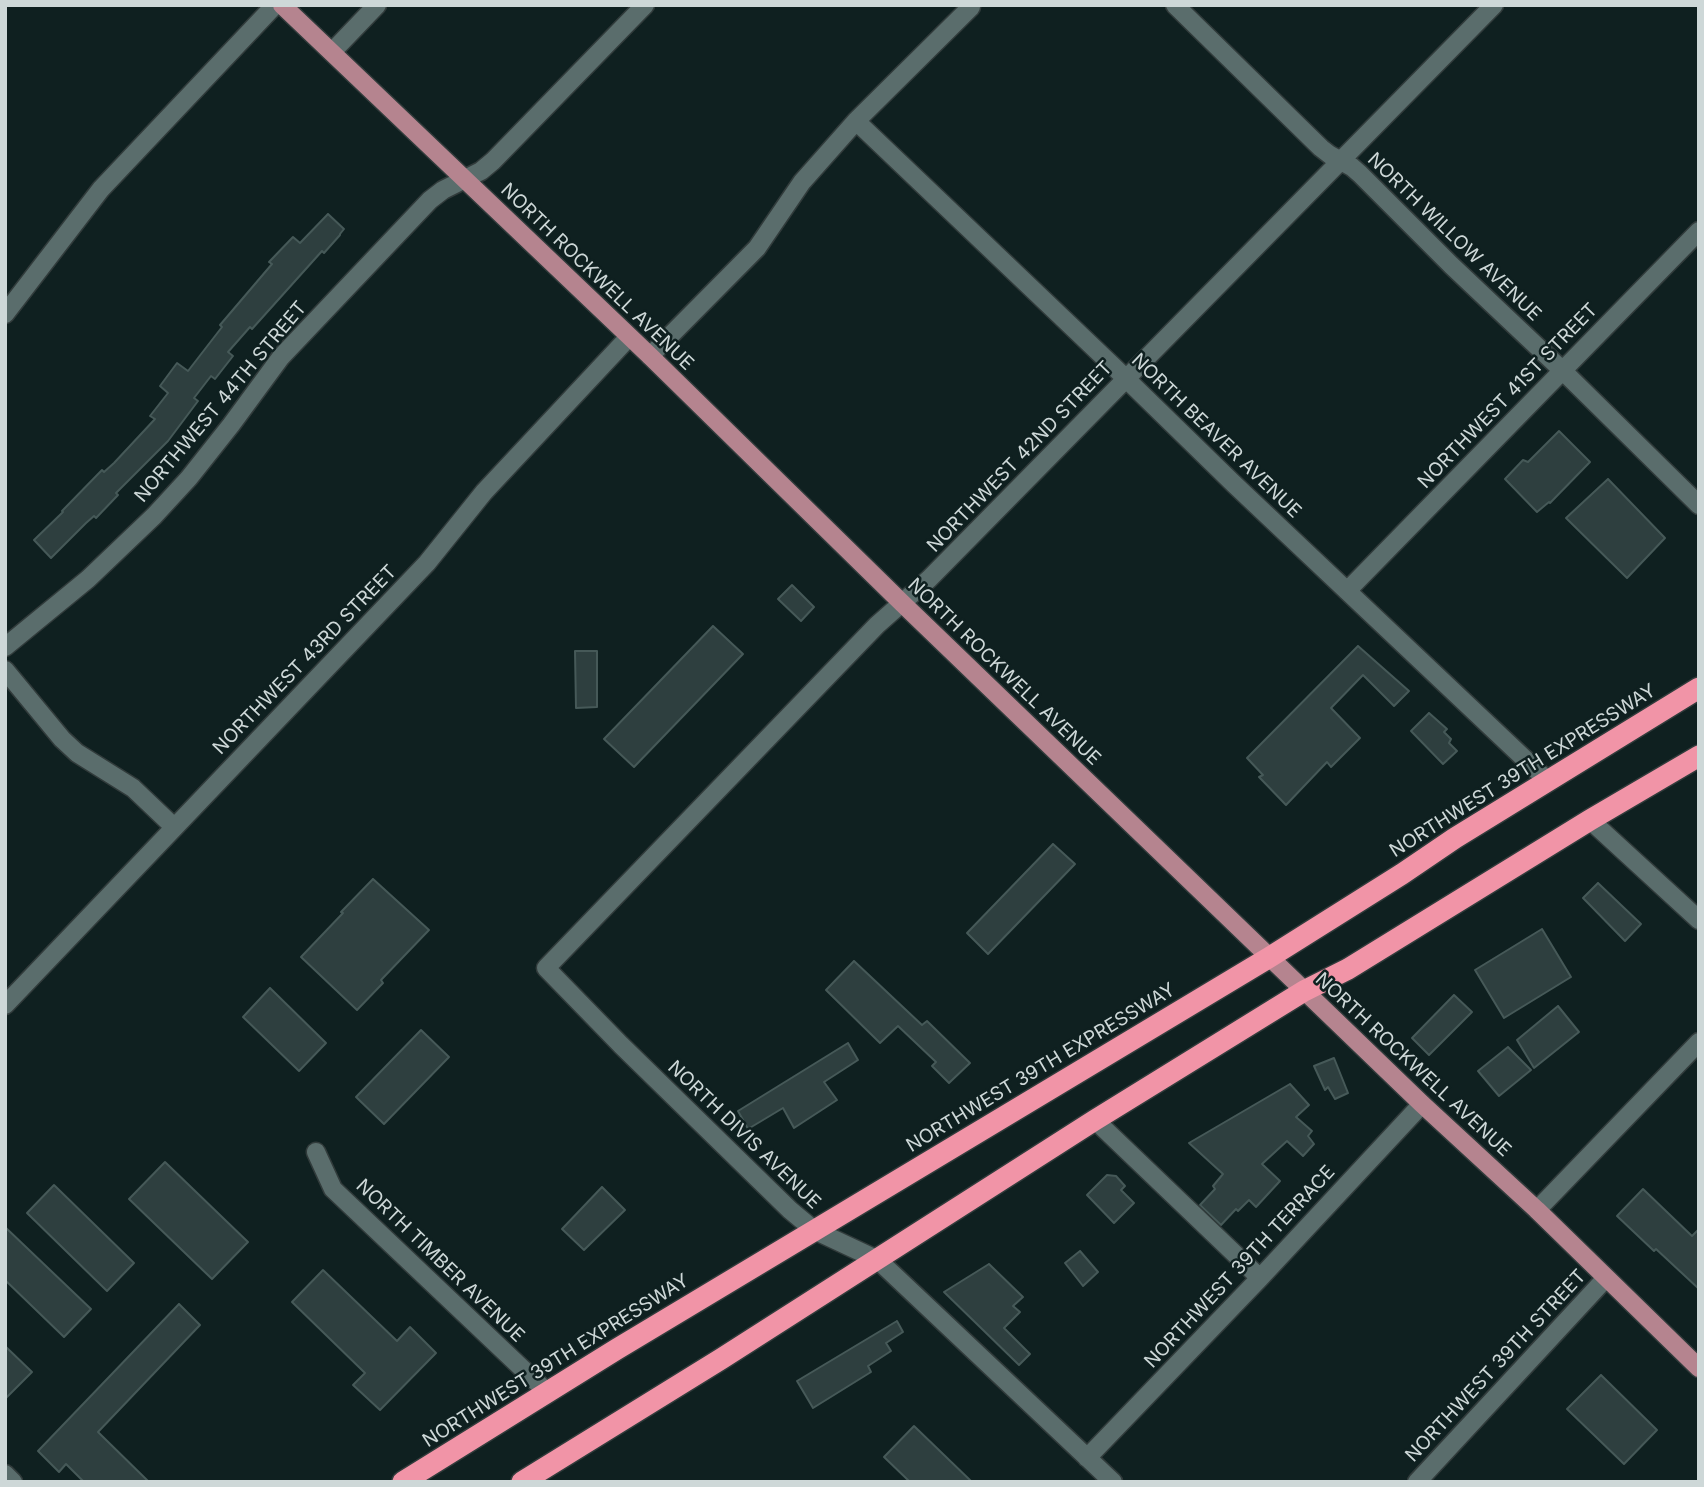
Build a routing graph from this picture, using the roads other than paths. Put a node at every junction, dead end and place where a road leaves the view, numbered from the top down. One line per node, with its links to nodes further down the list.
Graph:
1 (275, 5): 13 (street)
2 (282, 5): 8 (main road, NORTH ROCKWELL AVENUE)
3 (377, 5): 8 (street)
4 (645, 5): 11 (street, NORTHWEST 44TH STREET)
5 (1175, 5): 10 (street, NORTH WILLOW AVENUE)
6 (1494, 5): 10 (street, NORTHWEST 42ND STREET)
7 (971, 7): 9 (street)
8 (332, 52): 11 (main road, NORTH ROCKWELL AVENUE)
9 (856, 121): 15 (street); 17 (street, NORTH BEAVER AVENUE)
10 (1341, 161): 16 (street, NORTH WILLOW AVENUE); 17 (street, NORTHWEST 42ND STREET)
11 (465, 180): 14 (main road, NORTH ROCKWELL AVENUE); 21 (street, NORTHWEST 44TH STREET)
12 (1699, 231): 16 (street, NORTHWEST 41ST STREET)
13 (5, 314)
14 (629, 337): 15 (main road, NORTH ROCKWELL AVENUE); 27 (street, NORTHWEST 43RD STREET)
15 (649, 356): 20 (main road, NORTH ROCKWELL AVENUE)
16 (1562, 370): 18 (street, NORTH WILLOW AVENUE); 19 (street, NORTHWEST 41ST STREET)
17 (1126, 379): 19 (street, NORTH BEAVER AVENUE); 20 (street, NORTHWEST 42ND STREET)
18 (1697, 500)
19 (1347, 591): 25 (street, NORTH BEAVER AVENUE)
20 (902, 603): 29 (main road, NORTH ROCKWELL AVENUE); 30 (street, NORTHWEST 42ND STREET)
21 (5, 647)
22 (5, 670): 27 (street)
23 (1699, 688): 25 (highway, NORTHWEST 39TH EXPRESSWAY)
24 (1699, 755): 26 (highway)
25 (1548, 780): 29 (highway, NORTHWEST 39TH EXPRESSWAY)
26 (1590, 820): 28 (street); 31 (highway)
27 (174, 827): 32 (street, NORTHWEST 43RD STREET)
28 (1699, 920)
29 (1270, 957): 31 (main road, NORTH ROCKWELL AVENUE); 38 (highway, NORTHWEST 39TH EXPRESSWAY)
30 (546, 968): 38 (street, NORTH DIVIS AVENUE)
31 (1304, 991): 34 (main road, NORTH ROCKWELL AVENUE); 35 (highway)
32 (5, 1005)
33 (1699, 1042): 37 (street)
34 (1422, 1104): 37 (main road, NORTH ROCKWELL AVENUE); 40 (street, NORTHWEST 39TH TERRACE)
35 (1095, 1120): 39 (highway); 40 (street)
36 (316, 1152): 43 (street, NORTH TIMBER AVENUE)
37 (1537, 1210): 41 (main road, NORTH ROCKWELL AVENUE)
38 (814, 1230): 39 (street, NORTH DIVIS AVENUE); 43 (highway, NORTHWEST 39TH EXPRESSWAY)
39 (878, 1260): 44 (street, NORTH DIVIS AVENUE); 48 (highway)
40 (1259, 1278): 44 (street, NORTHWEST 39TH TERRACE)
41 (1606, 1278): 42 (main road, NORTH ROCKWELL AVENUE); 50 (street, NORTHWEST 39TH STREET)
42 (1699, 1368)
43 (547, 1392): 47 (highway, NORTHWEST 39TH EXPRESSWAY)
44 (1087, 1458): 49 (street, NORTH DIVIS AVENUE)
45 (5, 1474): 46 (street)
46 (13, 1482)
47 (403, 1482)
48 (522, 1482)
49 (1113, 1482)
50 (1417, 1482)

